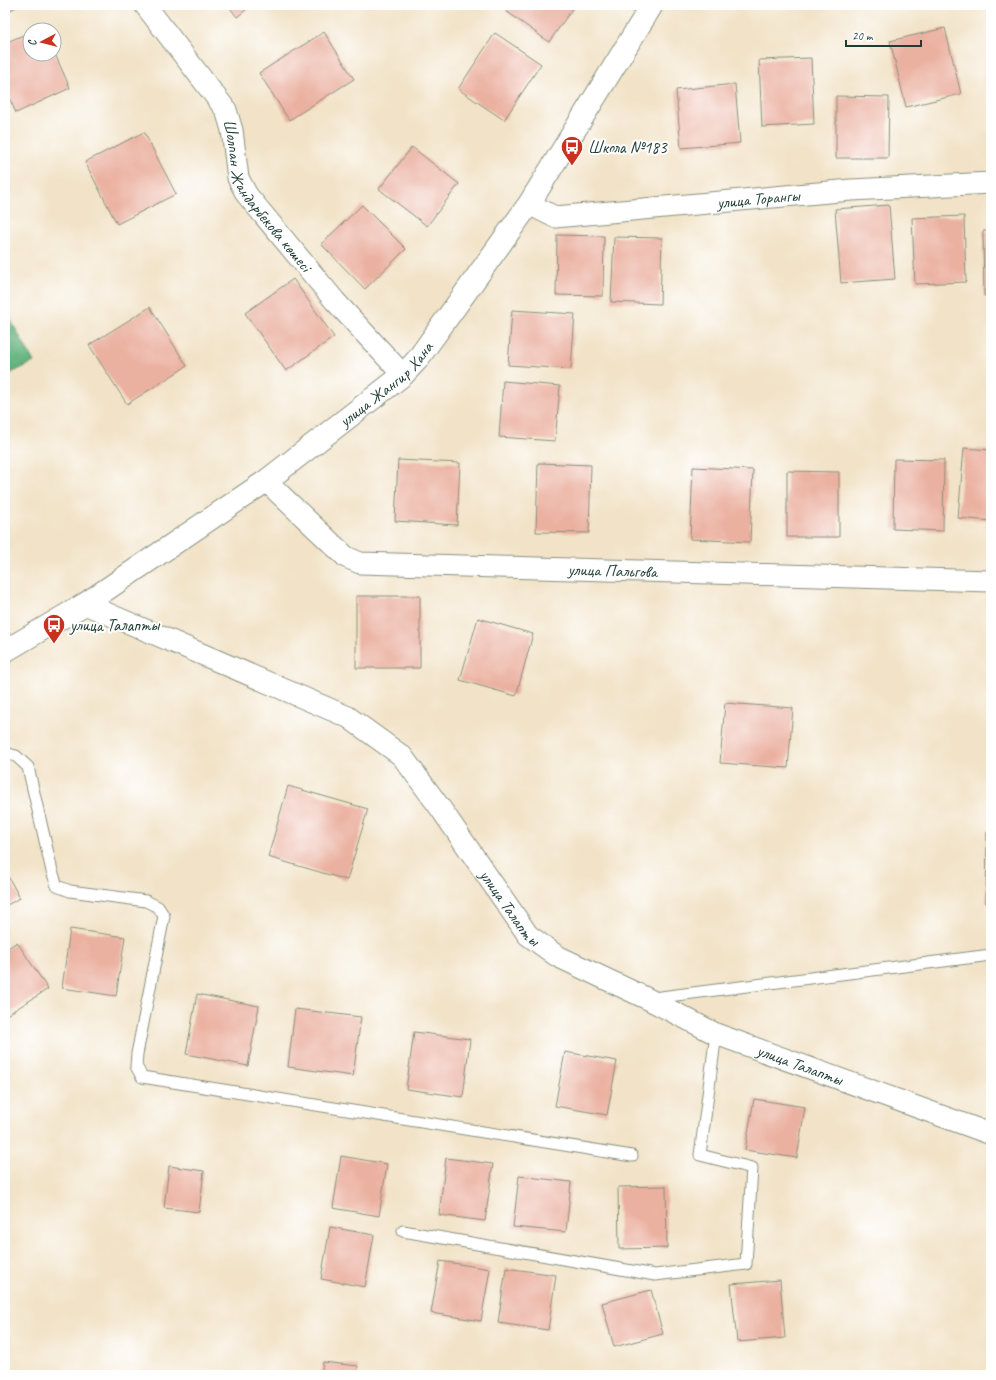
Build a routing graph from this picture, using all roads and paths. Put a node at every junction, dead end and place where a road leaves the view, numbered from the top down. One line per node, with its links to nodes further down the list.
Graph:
1 (145, 5): 5 (street, Шолпан Жандарбекова көшесі)
2 (652, 5): 4 (street, улица Жангир Хана)
3 (991, 183): 4 (street, улица Торангы)
4 (529, 204): 5 (street, улица Жангир Хана)
5 (403, 375): 6 (street, улица Жангир Хана)
6 (266, 481): 7 (street, улица Пальгова); 8 (street, улица Жангир Хана)
7 (991, 581)
8 (85, 604): 9 (street, улица Жангир Хана); 12 (street, улица Талапты)
9 (5, 651)
10 (5, 753): 15 (lane)
11 (991, 955): 12 (lane)
12 (648, 999): 13 (street, улица Талапты)
13 (716, 1034): 14 (street, улица Талапты); 16 (lane)
14 (991, 1134)
15 (632, 1156)
16 (403, 1231)

